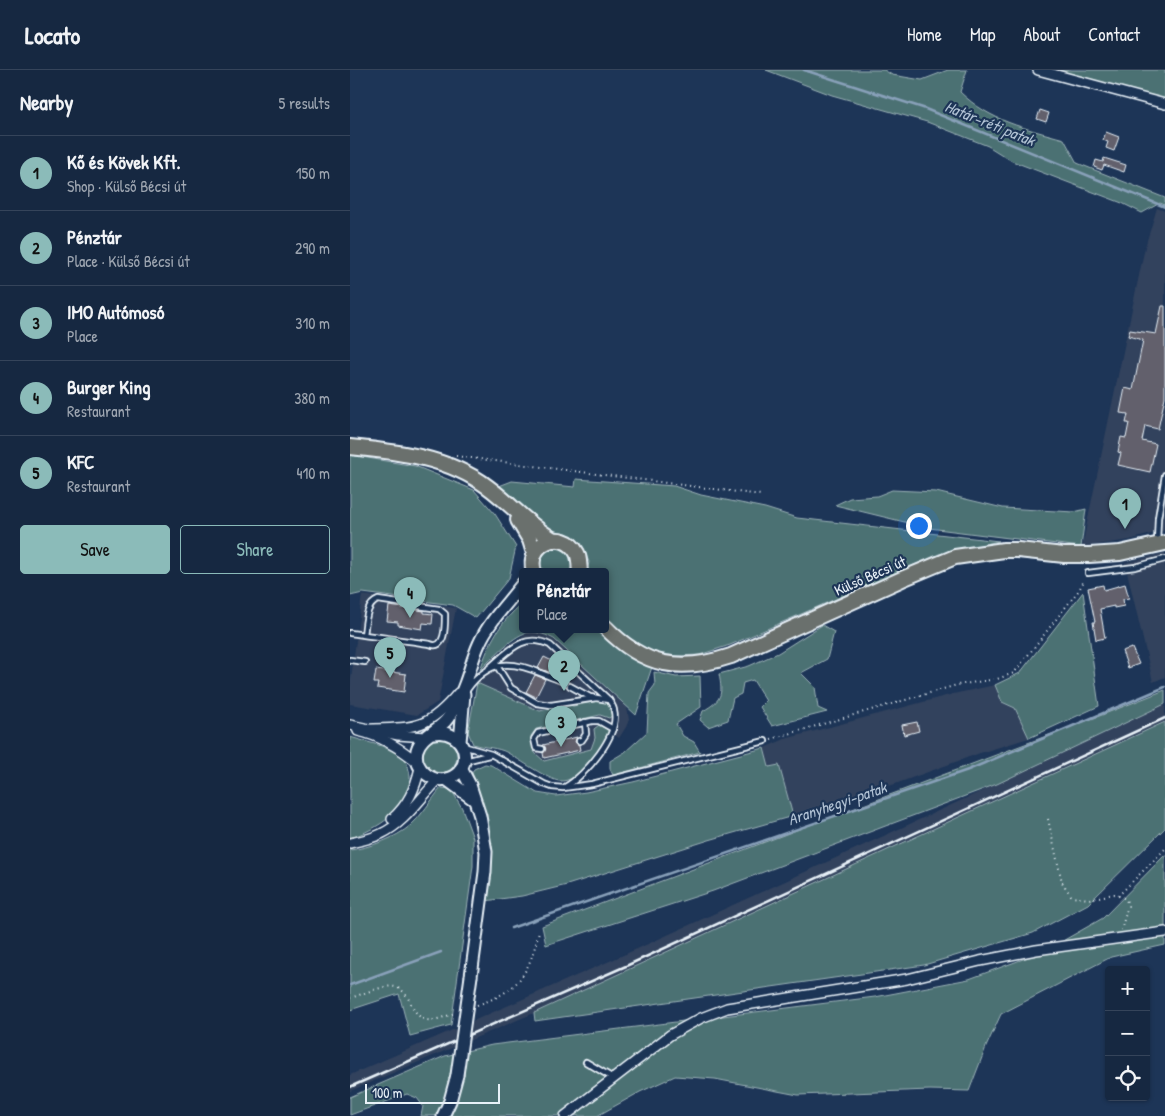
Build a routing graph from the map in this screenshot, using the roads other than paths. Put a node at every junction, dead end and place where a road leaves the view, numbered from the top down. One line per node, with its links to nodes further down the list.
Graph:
1 (1038, 70): 2 (street)
2 (1165, 104)
3 (350, 447): 5 (main road)
4 (1165, 475): 7 (lane)
5 (504, 501): 6 (main road); 9 (main road)
6 (554, 540): 9 (main road); 10 (main road)
7 (1161, 544): 15 (main road, Külső Bécsi út)
8 (1165, 559): 11 (lane)
9 (532, 566)
10 (579, 568)
11 (1088, 573)
12 (519, 588): 14 (street)
13 (519, 600): 14 (street)
14 (496, 618): 24 (street)
15 (609, 630)
16 (350, 633): 17 (lane)
17 (364, 635): 17 (lane)
18 (350, 660): 19 (lane)
19 (365, 662)
20 (497, 666): 21 (lane); 22 (lane); 25 (lane)
21 (489, 668): 24 (lane); 26 (lane)
22 (565, 683)
23 (570, 686): 25 (lane)
24 (465, 690): 29 (street); 31 (street); 34 (street)
25 (600, 698): 26 (lane)
26 (609, 700): 30 (lane)
27 (586, 722): 30 (lane); 32 (lane); 35 (lane)
28 (352, 725): 29 (street); 37 (street)
29 (373, 729): 31 (street)
30 (613, 729): 40 (lane)
31 (429, 735): 34 (street); 37 (street)
32 (578, 741)
33 (764, 741): 40 (lane)
34 (461, 744): 36 (lane); 38 (street)
35 (542, 749)
36 (491, 754): 38 (lane); 40 (lane)
37 (419, 765): 39 (street); 42 (street)
38 (462, 765): 39 (street); 41 (street)
39 (443, 779): 41 (street); 42 (street)
40 (563, 788)
41 (473, 798): 47 (street, bridge)
42 (363, 840): 43 (street)
43 (350, 844)
44 (1165, 932): 46 (street)
45 (586, 1062): 46 (lane)
46 (613, 1078): 48 (street)
47 (443, 1116)
48 (565, 1116)

